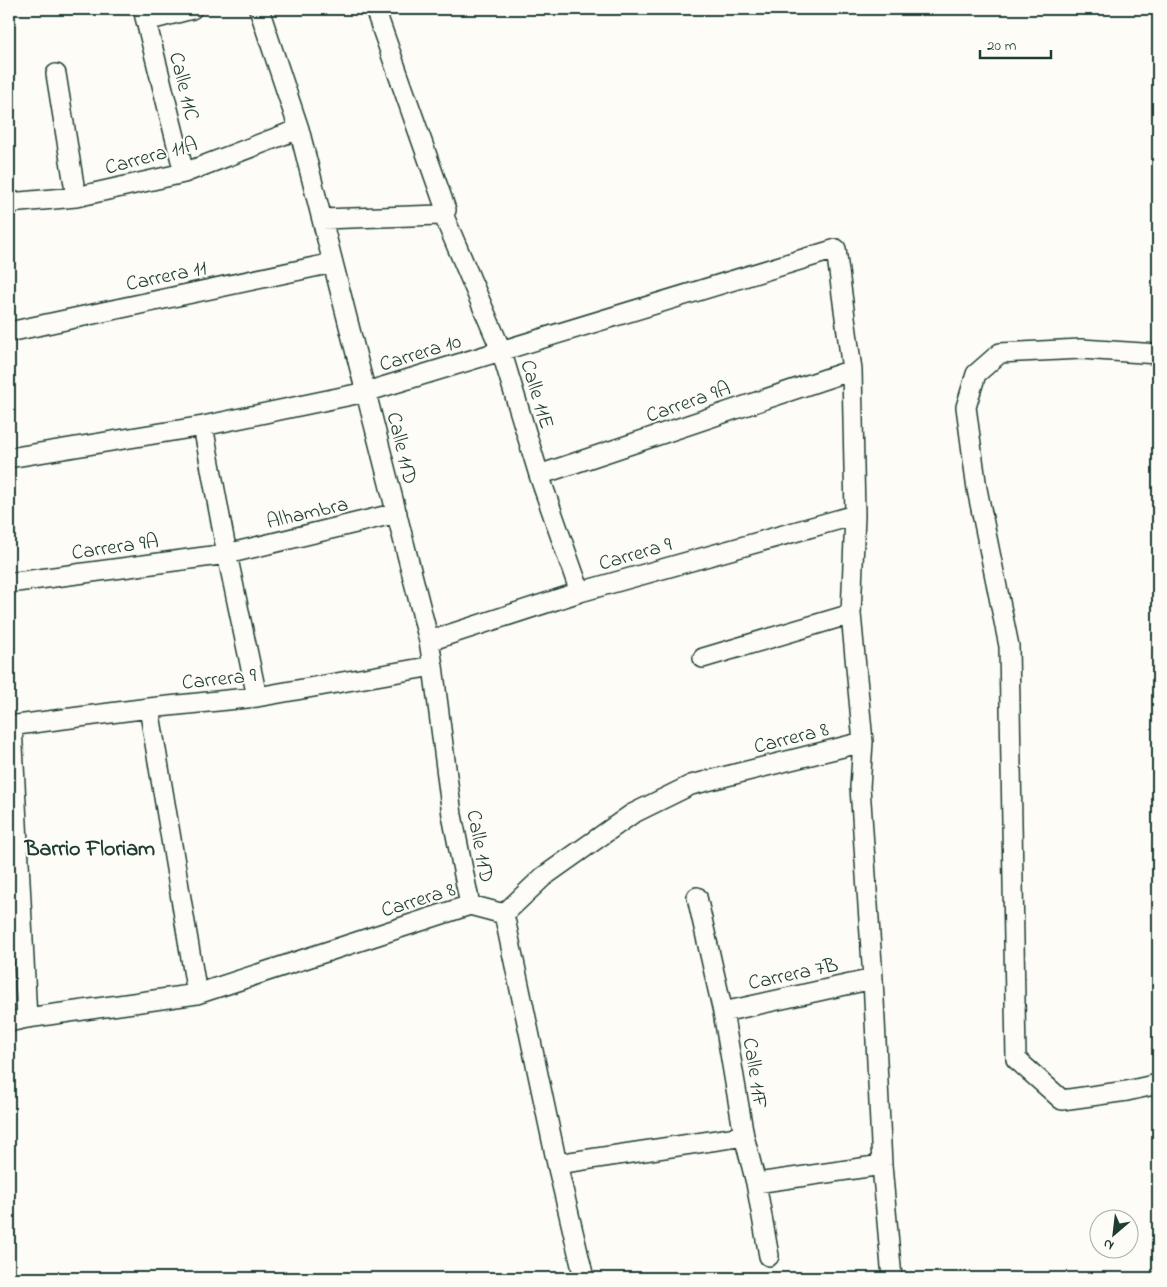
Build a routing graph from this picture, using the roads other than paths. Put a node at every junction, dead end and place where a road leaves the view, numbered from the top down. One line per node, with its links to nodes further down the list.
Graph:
1 (192, 9): 4 (street)
2 (260, 9): 6 (street, Calle 11D)
3 (375, 9): 10 (street, Calle 11E)
4 (144, 15): 7 (street, Calle 11C)
5 (56, 74): 8 (street)
6 (299, 129): 7 (street, Carrera 11A); 11 (street, Calle 11D)
7 (184, 173): 8 (street, Carrera 11A)
8 (76, 197): 9 (street, Carrera 11A)
9 (9, 203)
10 (441, 215): 11 (street); 14 (street, Calle 11E)
11 (322, 220): 12 (street, Calle 11D)
12 (333, 262): 13 (street, Carrera 11); 17 (street, Calle 11D)
13 (9, 332)
14 (501, 350): 16 (street, Carrera 10); 17 (street, Carrera 10); 20 (street, Calle 11E)
15 (1158, 354): 41 (street)
16 (852, 370): 20 (street, Carrera 9A); 22 (street)
17 (366, 392): 18 (street, Carrera 10); 21 (street, Calle 11D)
18 (203, 426): 19 (street, Carrera 10); 23 (street)
19 (9, 458)
20 (539, 475): 25 (street, Calle 11E)
21 (397, 513): 23 (street, Alhambra); 27 (street, Calle 11D)
22 (855, 515): 25 (street, Carrera 9); 26 (street)
23 (227, 554): 24 (street, Carrera 9A); 30 (street)
24 (9, 583)
25 (580, 592): 27 (street, Carrera 9)
26 (852, 614): 28 (street); 33 (street)
27 (429, 641): 29 (street, Calle 11D)
28 (703, 658)
29 (433, 666): 30 (street, Carrera 9); 35 (street, Calle 11D)
30 (258, 697): 31 (street, Carrera 9)
31 (149, 708): 32 (street, Carrera 9); 38 (street)
32 (10, 726): 40 (street)
33 (863, 742): 36 (street, Carrera 8); 37 (street)
34 (696, 897): 39 (street, Calle 11F)
35 (470, 905): 36 (street, Carrera 8); 38 (street, Carrera 8)
36 (504, 914): 43 (street)
37 (873, 979): 39 (street, Carrera 7B); 44 (street)
38 (197, 994): 40 (street, Carrera 8)
39 (723, 1012): 42 (street, Calle 11F)
40 (18, 1020)
41 (1158, 1084)
42 (744, 1136): 43 (street); 45 (street, Calle 11F)
43 (557, 1164): 47 (street)
44 (882, 1165): 45 (street); 48 (street)
45 (756, 1183): 46 (street, Calle 11F)
46 (769, 1256)
47 (584, 1278)
48 (892, 1278)

